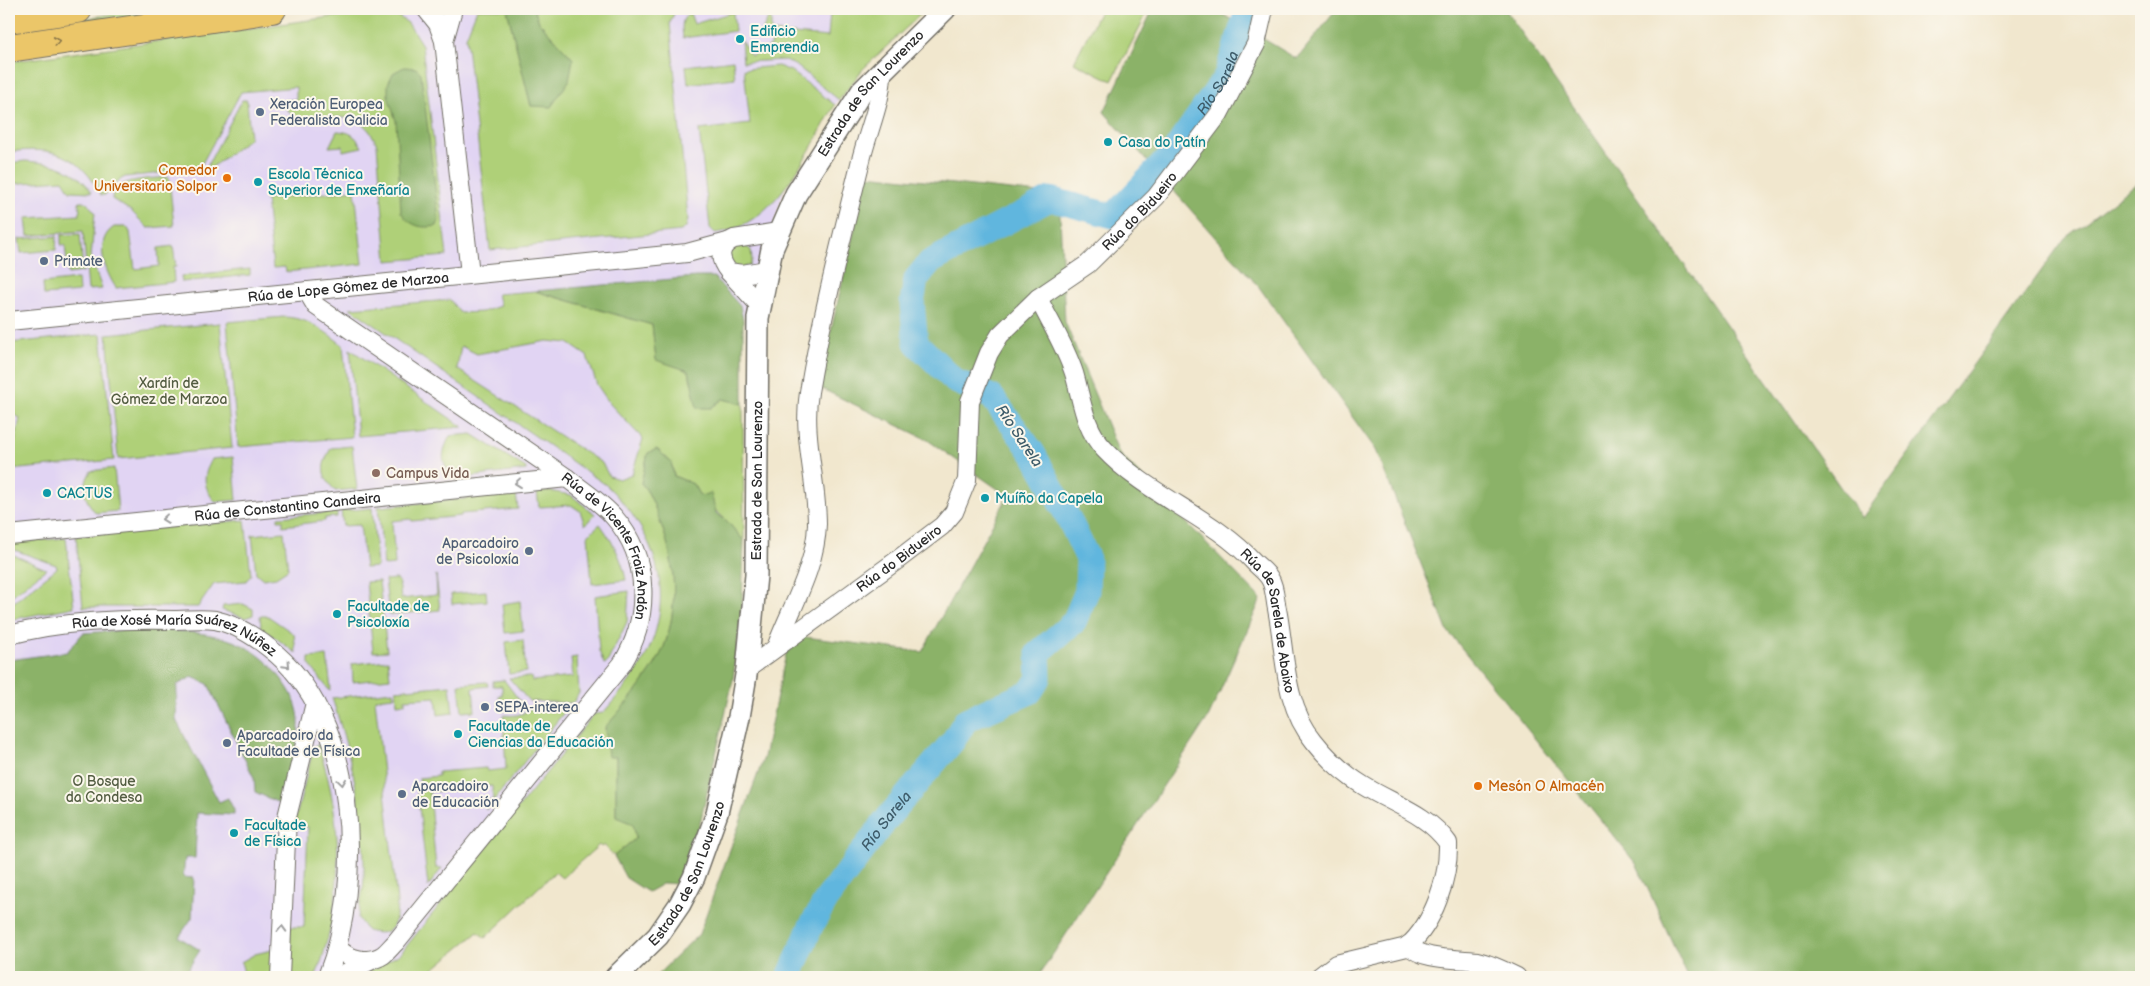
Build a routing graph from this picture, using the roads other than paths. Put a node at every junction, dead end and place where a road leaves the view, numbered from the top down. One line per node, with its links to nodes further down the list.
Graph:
1 (78, 9): 7 (main road)
2 (272, 9): 9 (main road, one-way to 2)
3 (426, 9): 8 (street)
4 (453, 9): 8 (street)
5 (945, 9): 10 (street, Estrada de San Lourenzo)
6 (1264, 9): 18 (street, Rúa do Bidueiro)
7 (9, 20)
8 (444, 41): 16 (street)
9 (9, 48)
10 (882, 69): 11 (street, Estrada de San Lourenzo); 24 (street)
11 (778, 232): 12 (street, Rúa de Lope Gómez de Marzoa); 15 (street, Estrada de San Lourenzo)
12 (728, 242): 13 (street, Rúa de Lope Gómez de Marzoa); 14 (street)
13 (687, 253): 14 (street, Rúa de Lope Gómez de Marzoa); 16 (street, Rúa de Lope Gómez de Marzoa)
14 (726, 269): 15 (street, Rúa de Lope Gómez de Marzoa); 19 (street, Rúa de Lope Gómez de Marzoa)
15 (767, 270): 19 (street, Estrada de San Lourenzo)
16 (470, 274): 17 (street, Rúa de Lope Gómez de Marzoa)
17 (307, 291): 20 (street, Rúa de Lope Gómez de Marzoa); 21 (street, Rúa de Vicente Fraiz Andón)
18 (1038, 298): 24 (street, Rúa do Bidueiro); 28 (street, Rúa de Sarela de Abaixo)
19 (760, 306): 25 (street, Estrada de San Lourenzo)
20 (9, 321)
21 (567, 478): 22 (street, Rúa de Constantino Candeira, one-way to 22); 27 (street, Rúa de Vicente Fraiz Andón)
22 (9, 534)
23 (9, 634): 26 (street, Rúa de Xosé María Suárez Núñez, one-way to 26)
24 (777, 645): 25 (street, Rúa do Bidueiro)
25 (747, 668): 34 (street, Estrada de San Lourenzo)
26 (315, 703): 29 (street, Rúa de Xosé María Suárez Núñez, one-way to 29); 31 (street, one-way to 26)
27 (395, 943): 29 (street); 30 (street, Rúa de Vicente Fraiz Andón)
28 (1408, 945): 35 (street); 36 (street)
29 (338, 948): 30 (street); 32 (street, Rúa de Xosé María Suárez Núñez)
30 (381, 956): 33 (street, Rúa de Vicente Fraiz Andón)
31 (280, 977)
32 (327, 977)
33 (337, 977)
34 (616, 977)
35 (1320, 977)
36 (1517, 977)

